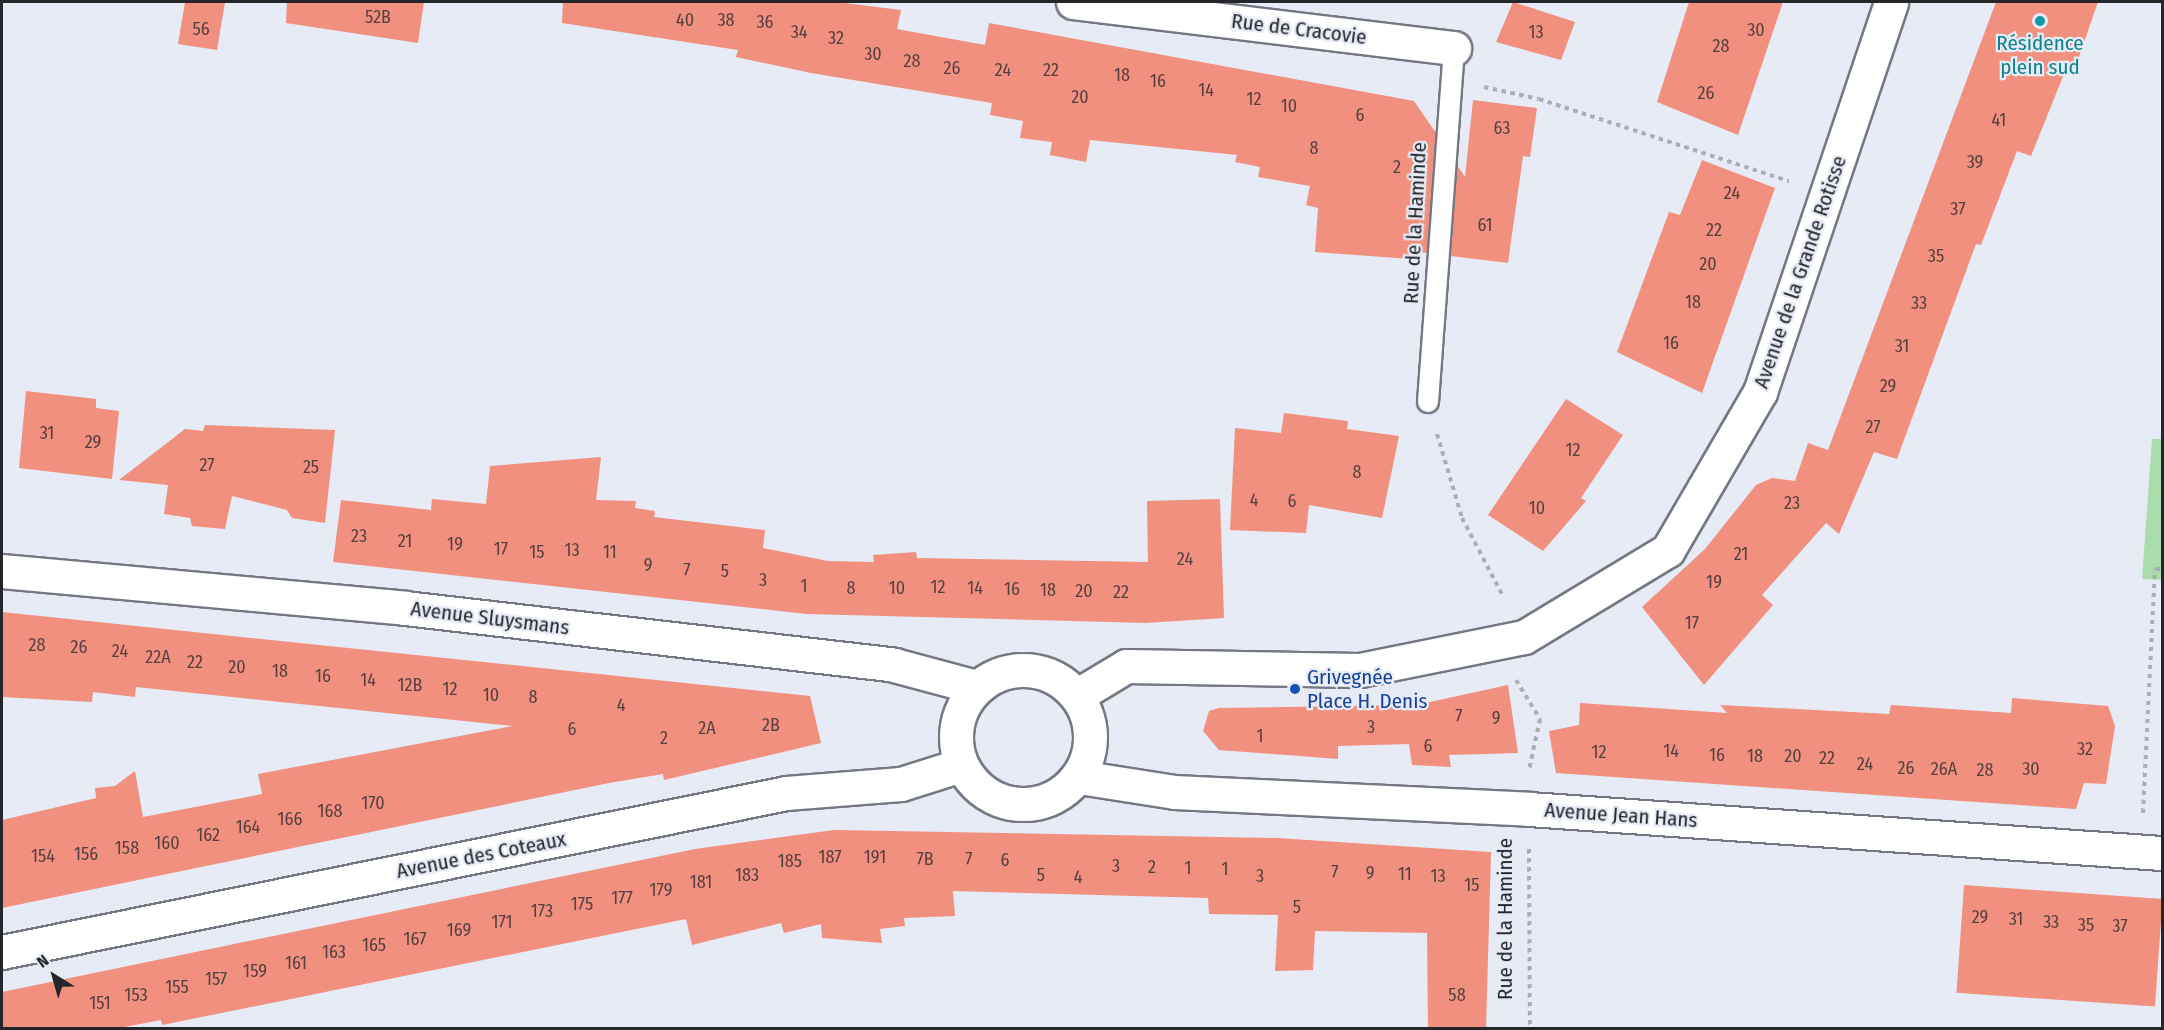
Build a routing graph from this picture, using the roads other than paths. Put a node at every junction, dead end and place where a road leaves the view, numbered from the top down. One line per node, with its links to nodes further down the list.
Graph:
1 (1072, 2): 3 (street, Rue de Cracovie)
2 (1891, 2): 7 (street, Avenue de la Grande Rotisse)
3 (1454, 48): 4 (lane, Rue de la Haminde)
4 (1428, 402)
5 (2, 572): 6 (street, Avenue Sluysmans)
6 (976, 687): 7 (street); 8 (street)
7 (1078, 695): 9 (street)
8 (961, 765): 9 (street); 11 (street, Avenue des Coteaux)
9 (1079, 777): 10 (street, Avenue Jean Hans)
10 (2152, 852)
11 (2, 952)

